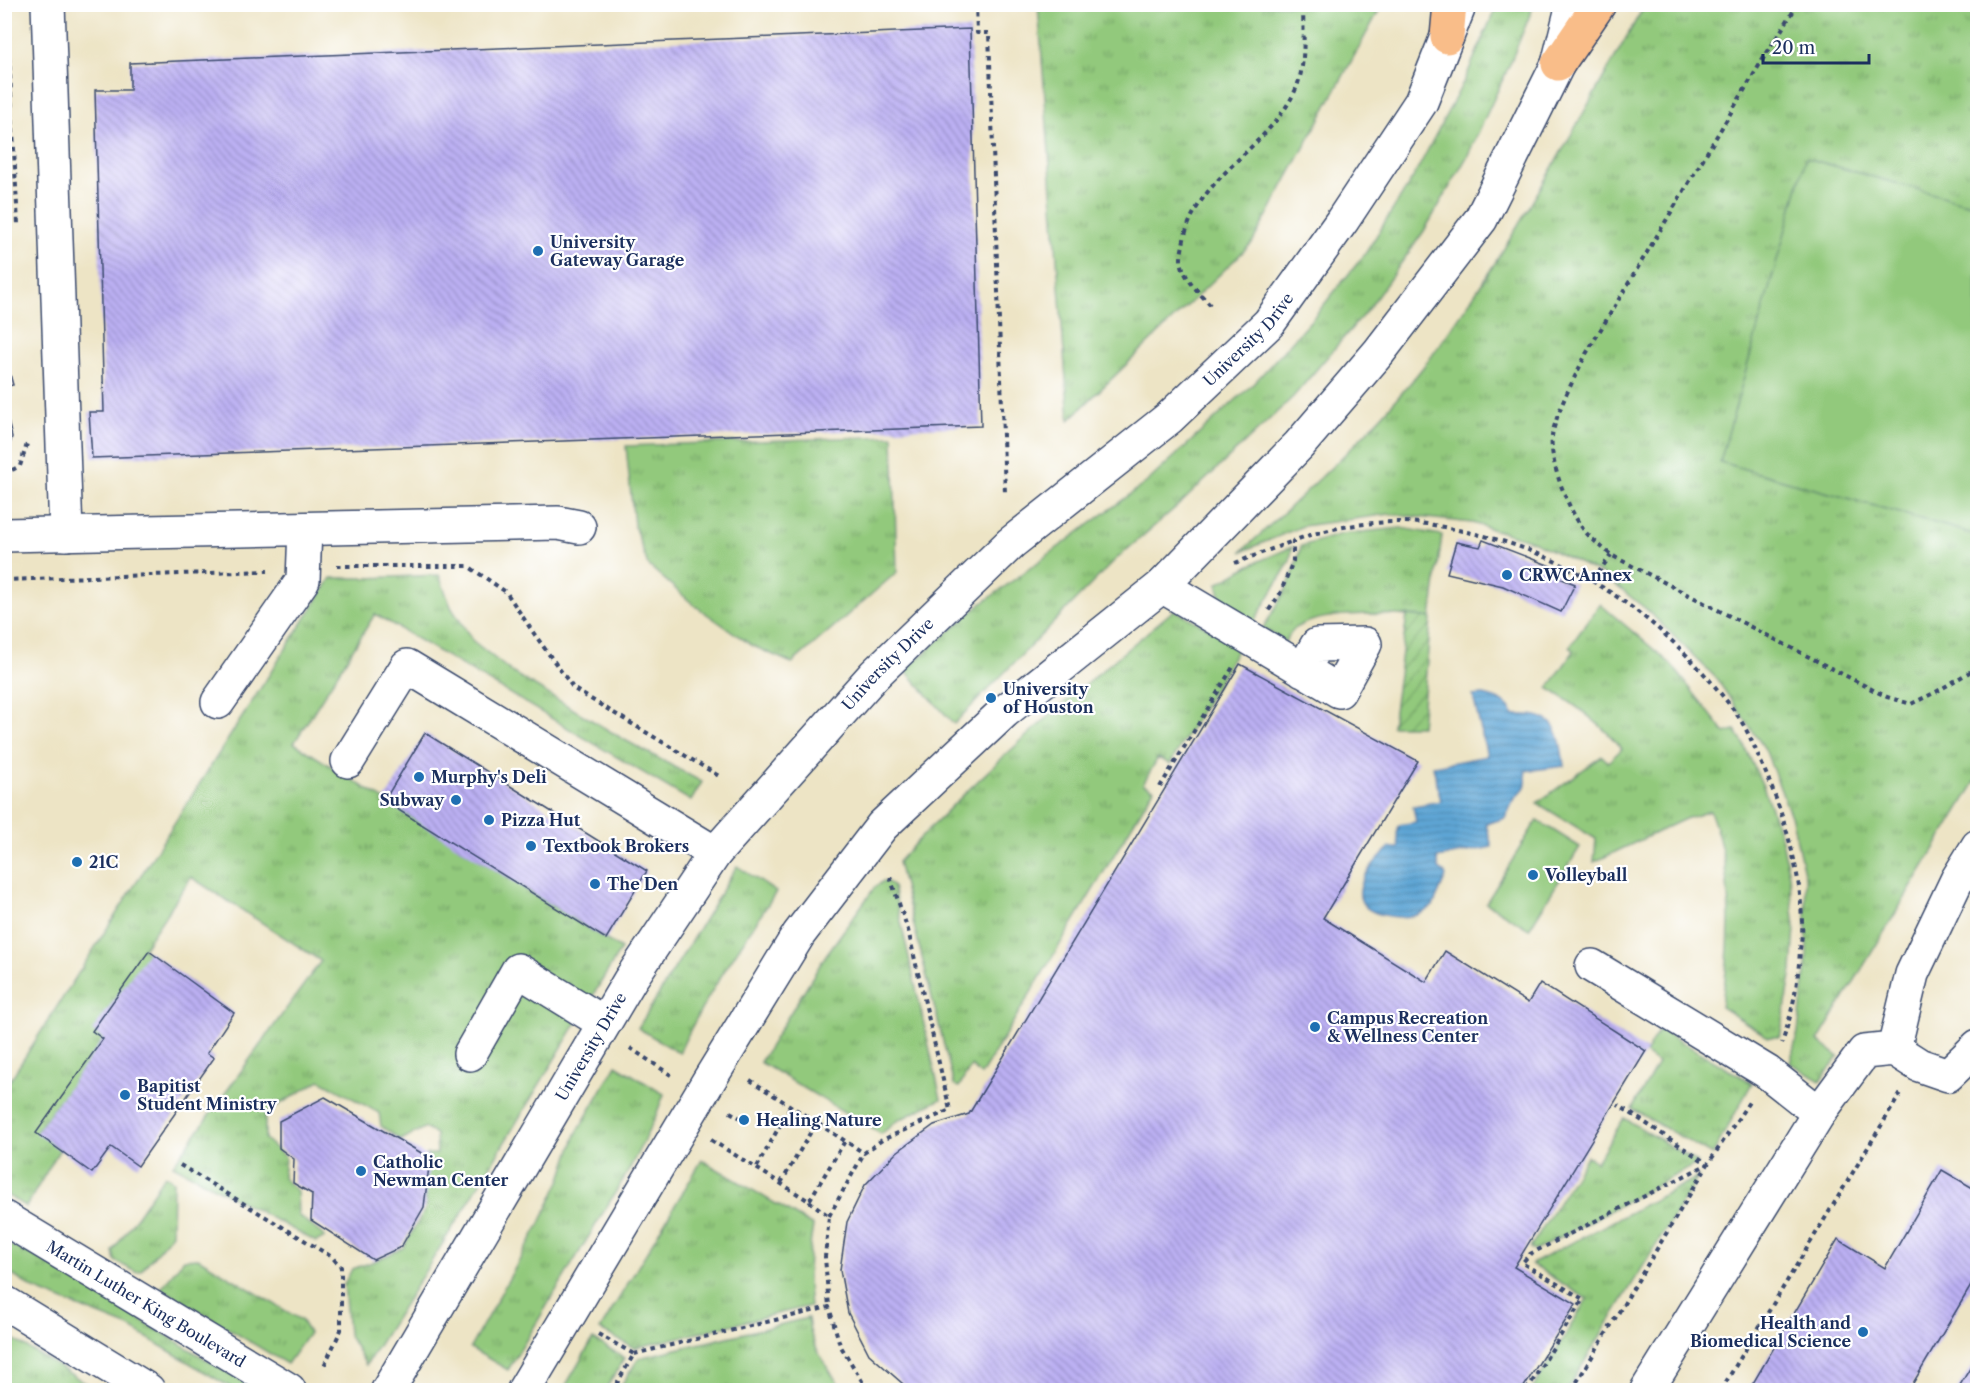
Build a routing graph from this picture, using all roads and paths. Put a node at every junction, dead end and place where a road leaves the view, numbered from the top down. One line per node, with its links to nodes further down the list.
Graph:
1 (48, 4): 19 (street)
2 (976, 4): 16 (path)
3 (1303, 4): 13 (path)
4 (1450, 4): 9 (highway)
5 (1460, 4): 9 (street, University Drive)
6 (1573, 4): 11 (street)
7 (1599, 4): 11 (highway)
8 (1798, 4): 22 (path)
9 (1447, 37): 37 (street, University Drive)
10 (9, 57): 12 (path)
11 (1558, 64): 28 (street)
12 (18, 234)
13 (1210, 305)
14 (29, 435): 15 (path)
15 (4, 474)
16 (1005, 494)
17 (579, 527): 18 (street)
18 (305, 529): 19 (street); 32 (street)
19 (66, 534): 20 (street)
20 (4, 535)
21 (1293, 541): 23 (path); 27 (path); 29 (path)
22 (1611, 555): 27 (path); 30 (path)
23 (1229, 565)
24 (333, 566): 34 (path)
25 (272, 570): 26 (path)
26 (4, 580)
27 (1593, 580): 44 (path)
28 (1162, 586): 29 (street); 69 (street)
29 (1250, 639): 31 (street); 35 (path)
30 (1977, 667)
31 (1303, 670)
32 (218, 702)
33 (348, 761): 37 (street)
34 (718, 776)
35 (1160, 787)
36 (1977, 846): 43 (street)
37 (716, 853): 40 (street, University Drive)
38 (886, 865): 53 (path)
39 (1592, 966): 44 (street)
40 (615, 1035): 42 (street); 45 (path); 68 (street, University Drive)
41 (1977, 1045): 43 (street)
42 (470, 1054)
43 (1907, 1057): 49 (street); 75 (path)
44 (1767, 1072): 49 (street); 54 (path)
45 (674, 1076)
46 (748, 1079): 48 (path)
47 (1618, 1105): 54 (path)
48 (790, 1107): 50 (path); 56 (path)
49 (1819, 1113): 74 (street)
50 (816, 1123): 52 (path); 57 (path)
51 (711, 1140): 56 (path)
52 (845, 1141): 53 (path); 58 (path)
53 (864, 1153): 59 (path)
54 (1708, 1164): 72 (path); 73 (path)
55 (180, 1165): 65 (path)
56 (756, 1167): 57 (path)
57 (781, 1183): 58 (path)
58 (809, 1201): 59 (path)
59 (829, 1216): 62 (path)
60 (4, 1218): 67 (street, Martin Luther King Boulevard)
61 (4, 1302): 66 (street)
62 (829, 1307): 64 (path); 71 (path)
63 (591, 1330): 64 (path)
64 (633, 1354): 70 (path)
65 (323, 1368)
66 (148, 1390)
67 (289, 1390)
68 (388, 1390)
69 (524, 1390)
70 (613, 1390)
71 (852, 1390)
72 (1527, 1390)
73 (1572, 1390)
74 (1647, 1390)
75 (1721, 1390)

